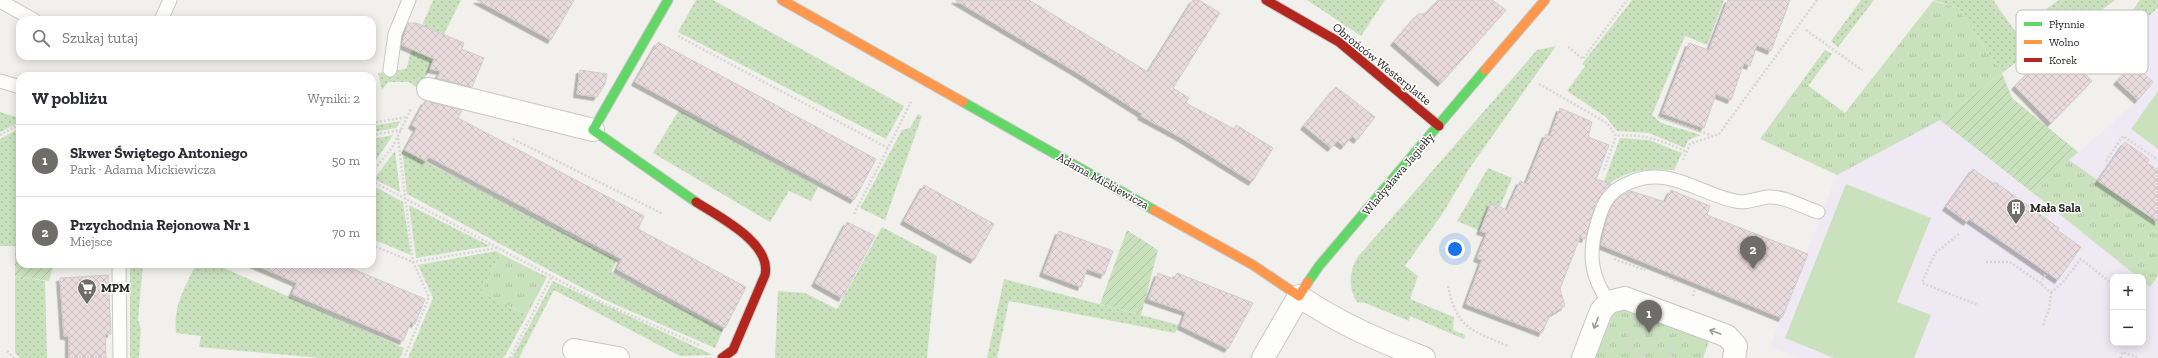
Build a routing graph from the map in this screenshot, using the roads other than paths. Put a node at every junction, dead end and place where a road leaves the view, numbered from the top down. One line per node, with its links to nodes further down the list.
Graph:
1 (170, 0): 9 (lane)
2 (409, 0): 10 (lane)
3 (668, 0): 15 (street)
4 (782, 0): 18 (street, Adama Mickiewicza)
5 (1266, 0): 14 (street, Obrońców Westerplatte)
6 (1545, 0): 14 (street, Władysława Jagiełły)
7 (0, 1): 8 (lane)
8 (27, 16)
9 (163, 16)
10 (390, 70)
11 (0, 81): 12 (lane)
12 (16, 87)
13 (428, 89): 15 (street)
14 (1439, 126): 18 (street, Władysława Jagiełły)
15 (594, 130): 23 (street)
16 (1818, 212): 19 (lane)
17 (119, 268): 21 (lane)
18 (1299, 296): 24 (street, Władysława Jagiełły); 25 (street, Adama Mickiewicza)
19 (1615, 300): 26 (street, one-way to 26); 27 (street, one-way to 19)
20 (574, 350): 22 (street)
21 (120, 358)
22 (618, 358)
23 (722, 358)
24 (1263, 358)
25 (1424, 358)
26 (1583, 358)
27 (1734, 358)

